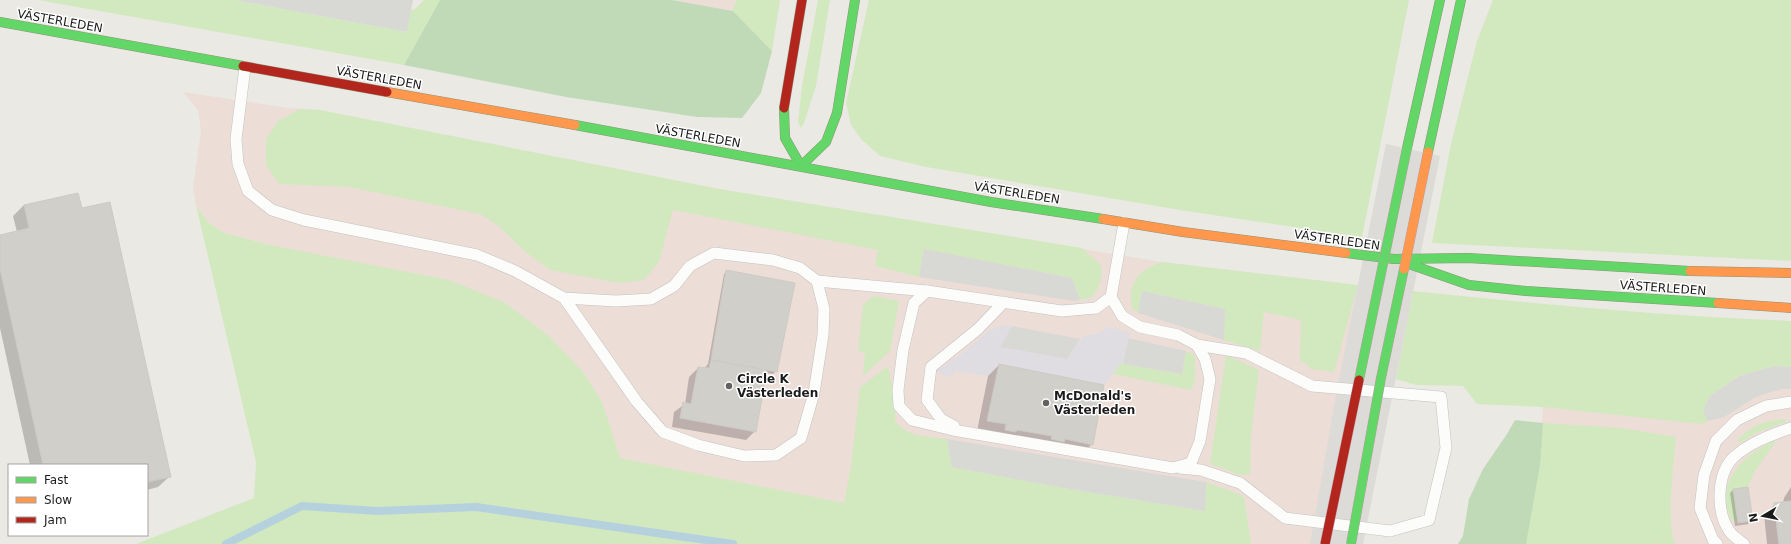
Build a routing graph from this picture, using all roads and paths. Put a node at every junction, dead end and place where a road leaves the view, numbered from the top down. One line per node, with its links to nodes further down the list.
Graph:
1 (802, 0): 9 (main road)
2 (855, 0): 9 (main road)
3 (1440, 0): 24 (main road, bridge)
4 (1461, 0): 7 (main road)
5 (1472, 0): 7 (main road)
6 (0, 22): 8 (main road, VÄSTERLEDEN)
7 (1456, 27): 25 (main road, bridge)
8 (245, 67): 9 (main road, VÄSTERLEDEN); 16 (lane)
9 (801, 166): 10 (main road, VÄSTERLEDEN)
10 (1124, 223): 11 (main road, VÄSTERLEDEN); 15 (lane)
11 (1394, 259): 12 (main road, VÄSTERLEDEN); 18 (main road, VÄSTERLEDEN)
12 (1791, 273)
13 (817, 282): 14 (lane); 16 (lane); 16 (lane)
14 (928, 291): 17 (lane); 22 (lane)
15 (1112, 297): 17 (lane); 19 (lane)
16 (564, 298)
17 (1004, 302): 22 (lane)
18 (1791, 308)
19 (1197, 345): 23 (lane); 23 (lane)
20 (1791, 402): 26 (lane)
21 (1791, 428): 27 (lane)
22 (966, 432): 23 (lane)
23 (1173, 468)
24 (1324, 544)
25 (1351, 544)
26 (1717, 544)
27 (1744, 544)

